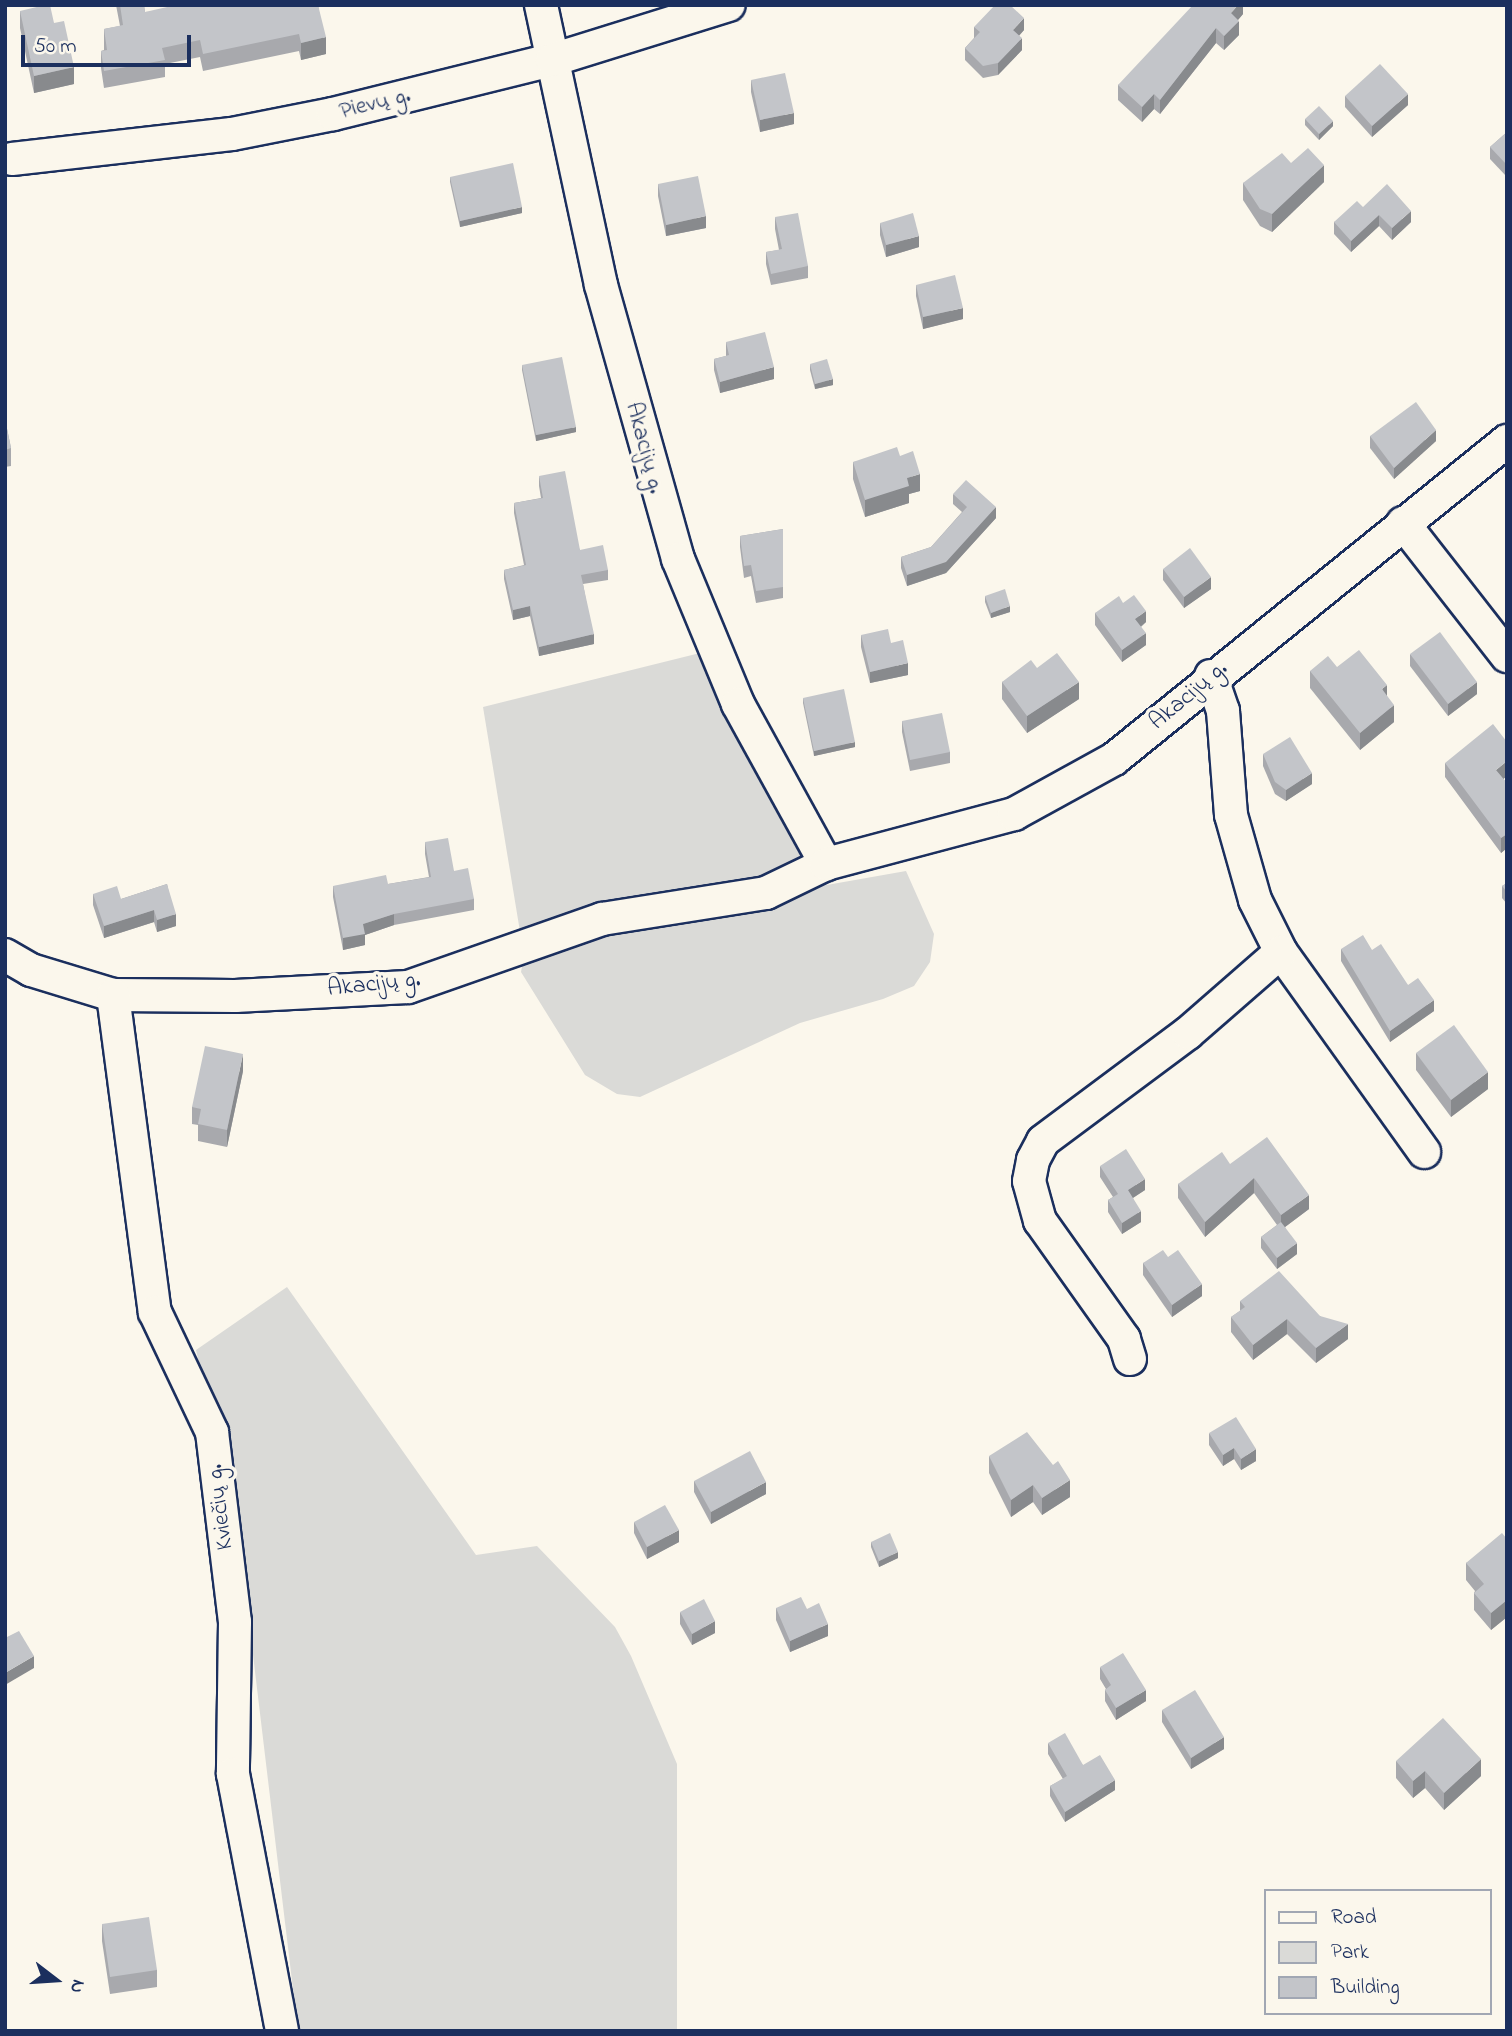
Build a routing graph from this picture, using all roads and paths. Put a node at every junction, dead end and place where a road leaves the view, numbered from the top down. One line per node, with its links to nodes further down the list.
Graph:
1 (541, 5): 3 (street, Akacijų g.)
2 (729, 5): 3 (street, Pievų g.)
3 (552, 60): 4 (street, Pievų g.); 9 (street, Akacijų g.)
4 (12, 159)
5 (1507, 441): 6 (street, Akacijų g.)
6 (1403, 523): 7 (street); 8 (street, Akacijų g.)
7 (1507, 656)
8 (1211, 676): 9 (street, Akacijų g.); 10 (street)
9 (826, 864): 12 (street, Akacijų g.)
10 (1281, 952): 13 (street); 14 (street)
11 (5, 955): 12 (street, Akacijų g.)
12 (113, 995): 15 (street, Kviečių g.)
13 (1424, 1152)
14 (1130, 1359)
15 (282, 2031)

